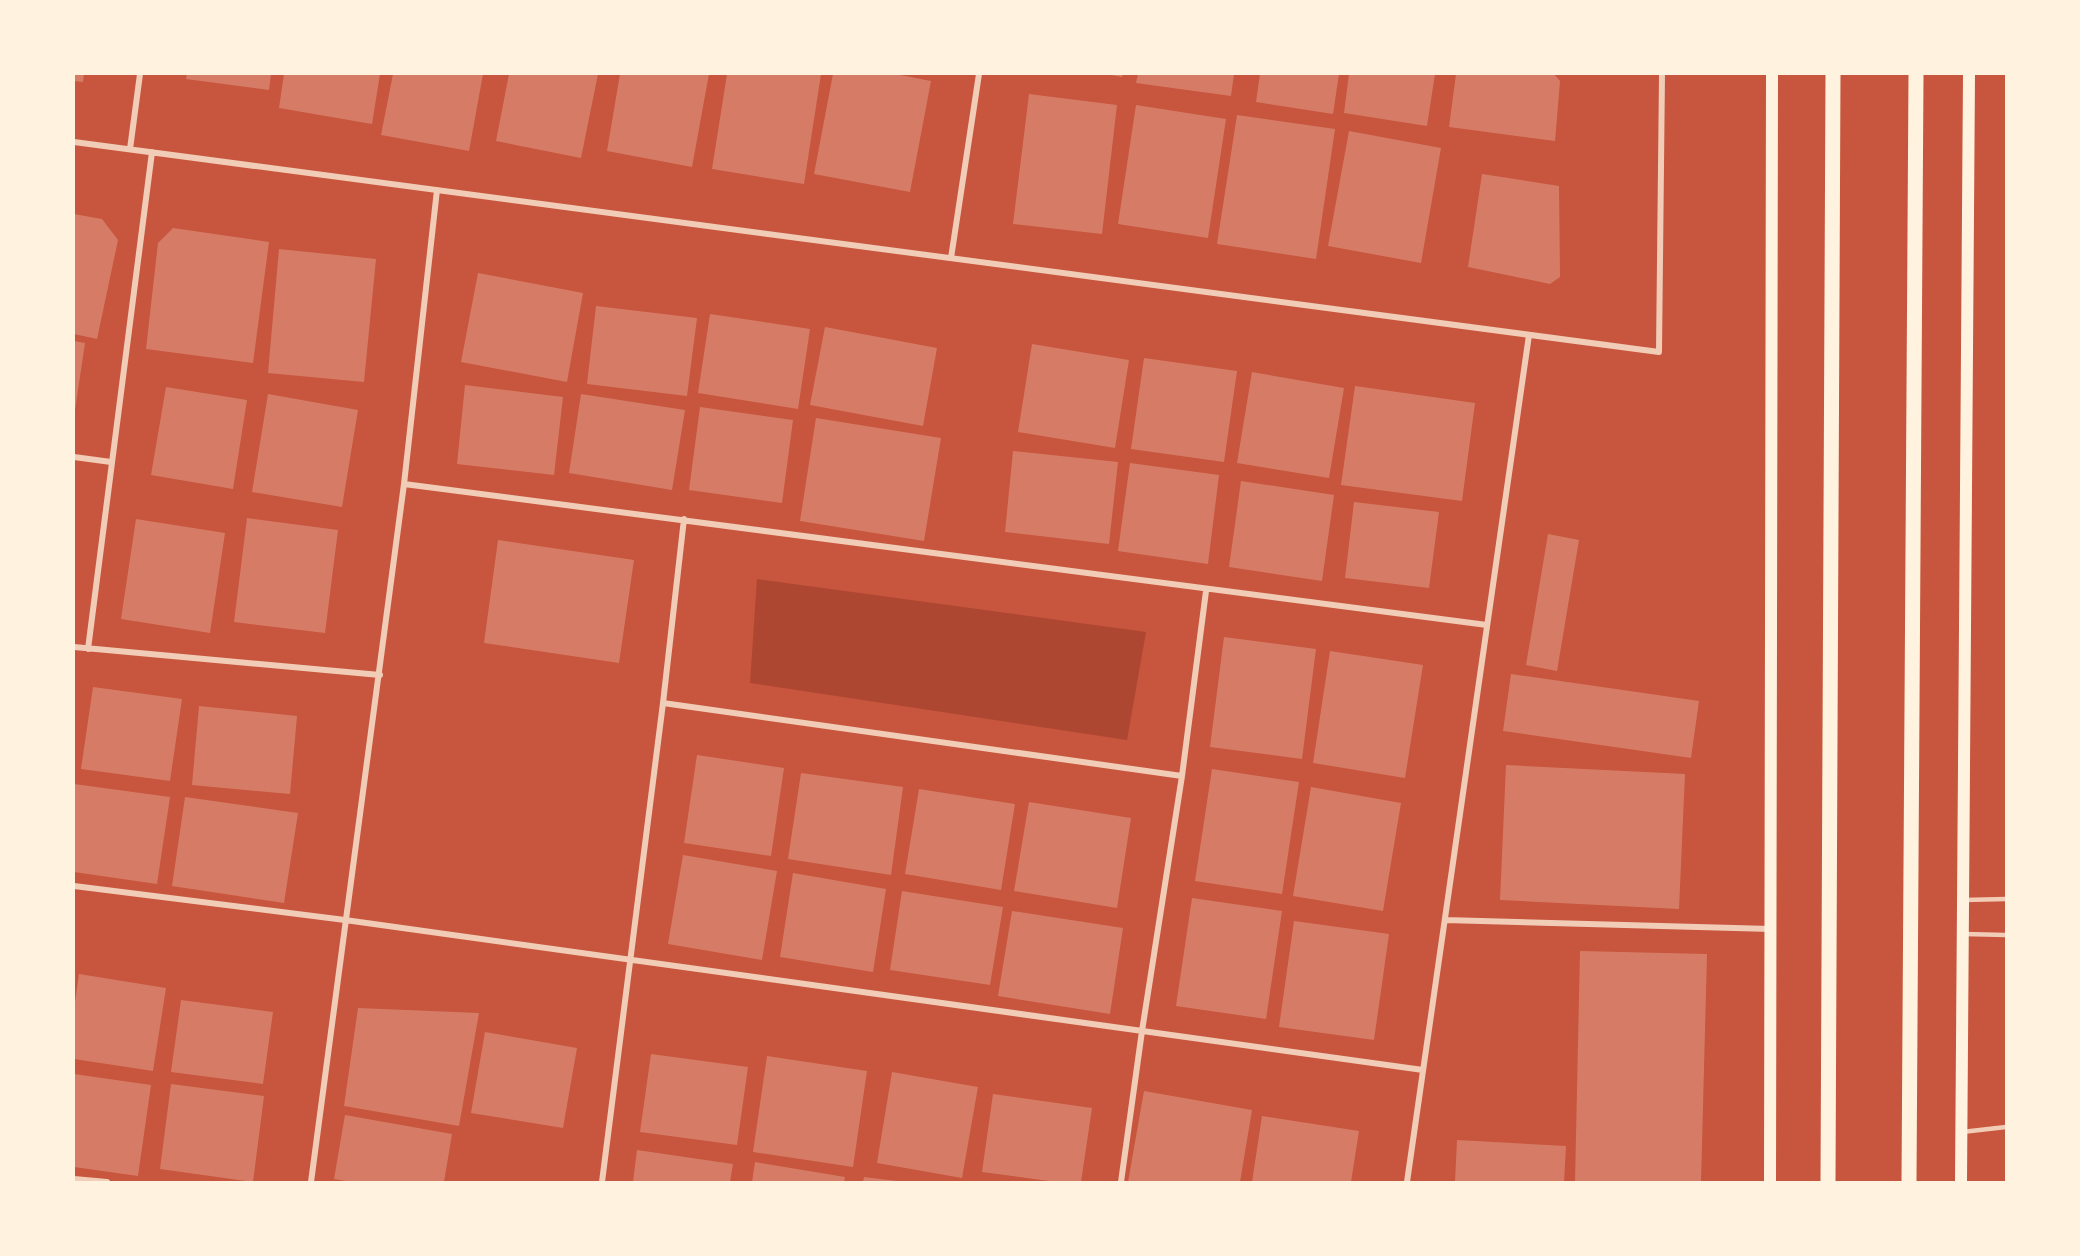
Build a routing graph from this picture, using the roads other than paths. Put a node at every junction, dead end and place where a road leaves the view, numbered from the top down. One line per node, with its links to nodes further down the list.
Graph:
1 (140, 74): 9 (street)
2 (979, 74): 12 (street)
3 (1662, 74): 13 (street)
4 (1772, 74): 30 (main road)
5 (1833, 74): 45 (main road)
6 (1916, 74): 46 (main road)
7 (1969, 74): 27 (main road)
8 (74, 142): 9 (street)
9 (130, 149): 10 (street)
10 (152, 152): 11 (street); 15 (street)
11 (437, 190): 12 (street); 16 (street)
12 (951, 258): 13 (street)
13 (1529, 335): 19 (street)
14 (74, 458): 15 (street)
15 (111, 462): 21 (street)
16 (404, 484): 17 (street); 22 (street)
17 (684, 519): 18 (street); 23 (street)
18 (1206, 591): 19 (street); 24 (street)
19 (1487, 625): 29 (street)
20 (74, 647): 21 (street)
21 (88, 648): 22 (street)
22 (380, 675): 28 (street)
23 (663, 703): 24 (street); 33 (street)
24 (1182, 776): 34 (street)
25 (74, 886): 28 (street)
26 (2007, 899): 27 (lane)
27 (1963, 900): 31 (main road)
28 (345, 920): 33 (street); 40 (street)
29 (1445, 920): 30 (street); 35 (street)
30 (1771, 929): 44 (main road)
31 (1963, 934): 32 (lane); 37 (main road)
32 (2007, 935)
33 (630, 960): 34 (street); 41 (street)
34 (1142, 1031): 35 (street); 42 (street)
35 (1424, 1070): 43 (street)
36 (2007, 1127): 37 (lane)
37 (1962, 1132): 47 (main road)
38 (74, 1179): 39 (street)
39 (107, 1182)
40 (311, 1182)
41 (602, 1182)
42 (1121, 1182)
43 (1407, 1182)
44 (1770, 1182)
45 (1828, 1182)
46 (1908, 1182)
47 (1961, 1182)

